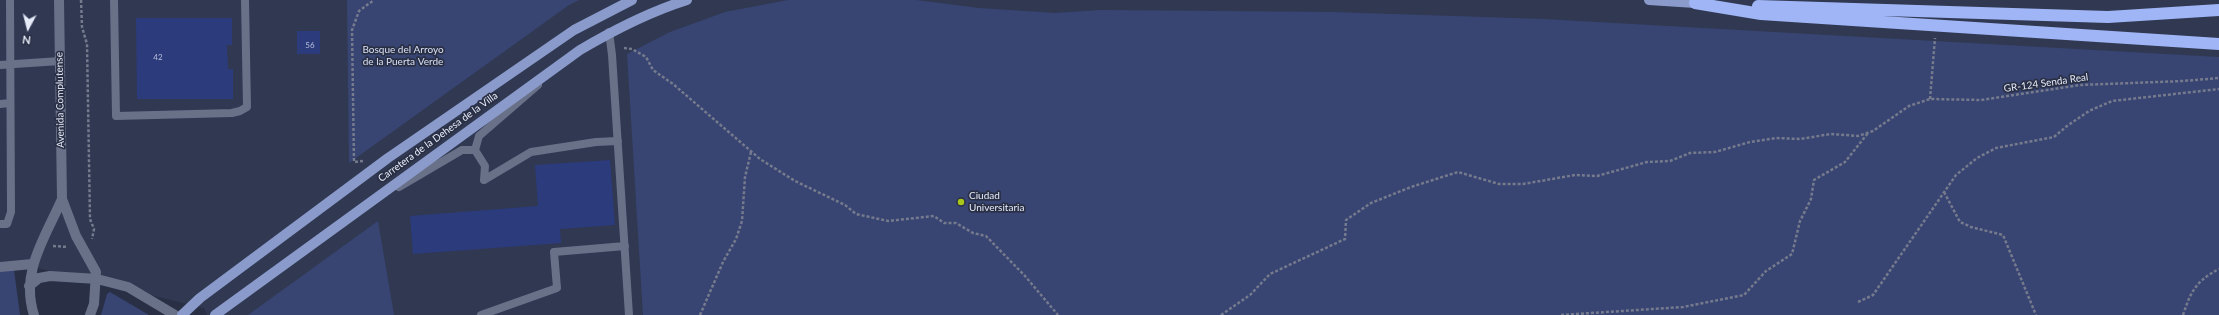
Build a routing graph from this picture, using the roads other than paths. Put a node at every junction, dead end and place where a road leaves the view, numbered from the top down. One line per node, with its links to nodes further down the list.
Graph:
1 (10, 0): 15 (lane)
2 (59, 0): 13 (street, Avenida Complutense)
3 (114, 0): 4 (lane)
4 (245, 0)
5 (632, 0): 31 (main road, Carretera de la Dehesa de la Villa)
6 (687, 0): 10 (main road, Carretera de la Dehesa de la Villa)
7 (1649, 0): 8 (main road)
8 (1695, 4): 9 (highway); 11 (highway)
9 (2219, 10)
10 (609, 32): 12 (main road, Carretera de la Dehesa de la Villa); 18 (lane)
11 (2219, 44)
12 (580, 50): 19 (lane); 21 (main road, Carretera de la Dehesa de la Villa)
13 (60, 61): 15 (lane); 20 (street, Avenida Complutense)
14 (0, 65): 15 (lane)
15 (10, 65): 17 (lane)
16 (0, 104): 17 (lane)
17 (10, 104): 22 (lane)
18 (618, 141): 19 (lane); 23 (lane)
19 (475, 150): 21 (lane)
20 (62, 199): 24 (street, Avenida Complutense); 26 (street, Avenida Complutense)
21 (363, 207): 32 (main road, Carretera de la Dehesa de la Villa)
22 (0, 224)
23 (625, 246): 33 (lane); 34 (lane)
24 (32, 264): 25 (street); 27 (street, Avenida Complutense)
25 (0, 267)
26 (97, 279): 27 (street); 29 (street, Avenida Complutense); 30 (street)
27 (29, 286): 28 (street, Avenida Complutense)
28 (34, 315)
29 (90, 315)
30 (175, 315)
31 (182, 315)
32 (215, 315)
33 (481, 315)
34 (628, 315)

